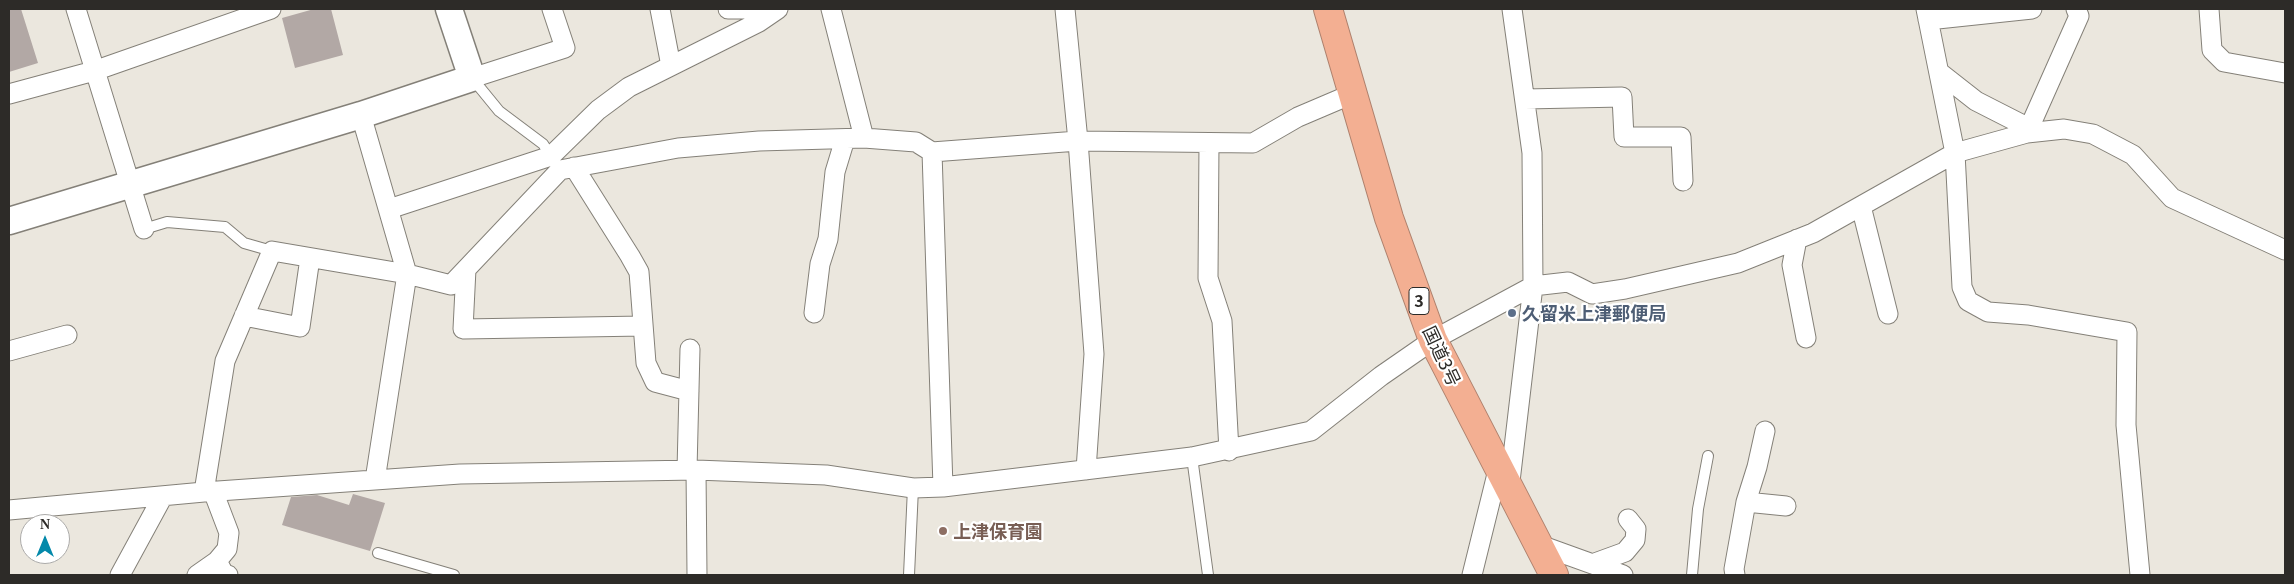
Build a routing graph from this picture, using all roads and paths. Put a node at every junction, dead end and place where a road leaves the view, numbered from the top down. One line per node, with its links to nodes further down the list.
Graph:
1 (76, 9): 18 (street)
2 (271, 9): 18 (street)
3 (450, 9): 21 (street)
4 (552, 9): 21 (street)
5 (660, 9): 17 (street)
6 (728, 9): 7 (street)
7 (753, 9)
8 (778, 9): 17 (street)
9 (831, 9): 27 (street)
10 (1065, 9): 29 (street)
11 (1328, 9): 23 (highway, 国道3号 / 3)
12 (1512, 9): 24 (street)
13 (2032, 9): 16 (street)
14 (2076, 9): 26 (street)
15 (2209, 9): 20 (street)
16 (1927, 15): 19 (street)
17 (671, 66): 33 (street)
18 (94, 71): 22 (street); 35 (street)
19 (1939, 72): 26 (street); 32 (street)
20 (2285, 73)
21 (472, 78): 25 (street); 33 (lane)
22 (9, 94)
23 (1352, 94): 30 (street); 53 (highway, 国道3号 / 3)
24 (1525, 99): 34 (street); 46 (street)
25 (361, 115): 35 (street); 37 (street)
26 (2028, 131): 32 (street); 41 (street)
27 (864, 138): 28 (street); 31 (street)
28 (845, 139): 33 (street); 47 (street)
29 (1078, 141): 30 (street); 31 (street); 62 (street)
30 (1209, 143): 58 (street)
31 (932, 152): 65 (street)
32 (1956, 153): 36 (street); 88 (street)
33 (561, 164): 37 (street); 44 (street); 50 (street)
34 (1683, 181)
35 (131, 183): 38 (street); 39 (street)
36 (1861, 206): 40 (street); 48 (street)
37 (389, 209): 45 (street)
38 (9, 220)
39 (144, 229): 42 (lane)
40 (1797, 239): 46 (street); 52 (street)
41 (2285, 250)
42 (272, 251): 43 (street); 49 (street)
43 (310, 258): 45 (street); 49 (street)
44 (466, 269): 45 (street); 50 (street)
45 (407, 274): 63 (street)
46 (1533, 286): 53 (street); 64 (street)
47 (814, 313)
48 (1888, 314)
49 (244, 316): 67 (street)
50 (643, 326): 56 (street)
51 (67, 335): 55 (street)
52 (1806, 338)
53 (1433, 340): 58 (street); 64 (highway, 国道3号 / 3)
54 (690, 350): 56 (street)
55 (9, 351)
56 (689, 391): 61 (street)
57 (1765, 431): 69 (street)
58 (1229, 450): 60 (street)
59 (1708, 456): 86 (lane)
60 (1192, 457): 62 (street); 82 (lane)
61 (692, 470): 63 (street); 66 (street); 80 (street)
62 (1086, 470): 65 (street)
63 (375, 480): 67 (street)
64 (1504, 481): 73 (highway, 国道3号 / 3); 83 (street)
65 (943, 487): 66 (street)
66 (913, 488): 81 (lane)
67 (209, 492): 68 (street); 76 (street)
68 (162, 496): 71 (street); 77 (street)
69 (1746, 502): 70 (street); 87 (street)
70 (1786, 506)
71 (9, 510)
72 (1628, 519): 75 (street)
73 (1537, 544): 75 (street); 84 (highway, 国道3号 / 3)
74 (378, 553): 79 (lane)
75 (1592, 564): 85 (street)
76 (223, 568): 78 (street)
77 (120, 575)
78 (198, 575)
79 (454, 575)
80 (696, 575)
81 (908, 575)
82 (1208, 575)
83 (1472, 575)
84 (1554, 575)
85 (1623, 575)
86 (1692, 575)
87 (1735, 575)
88 (2140, 575)

